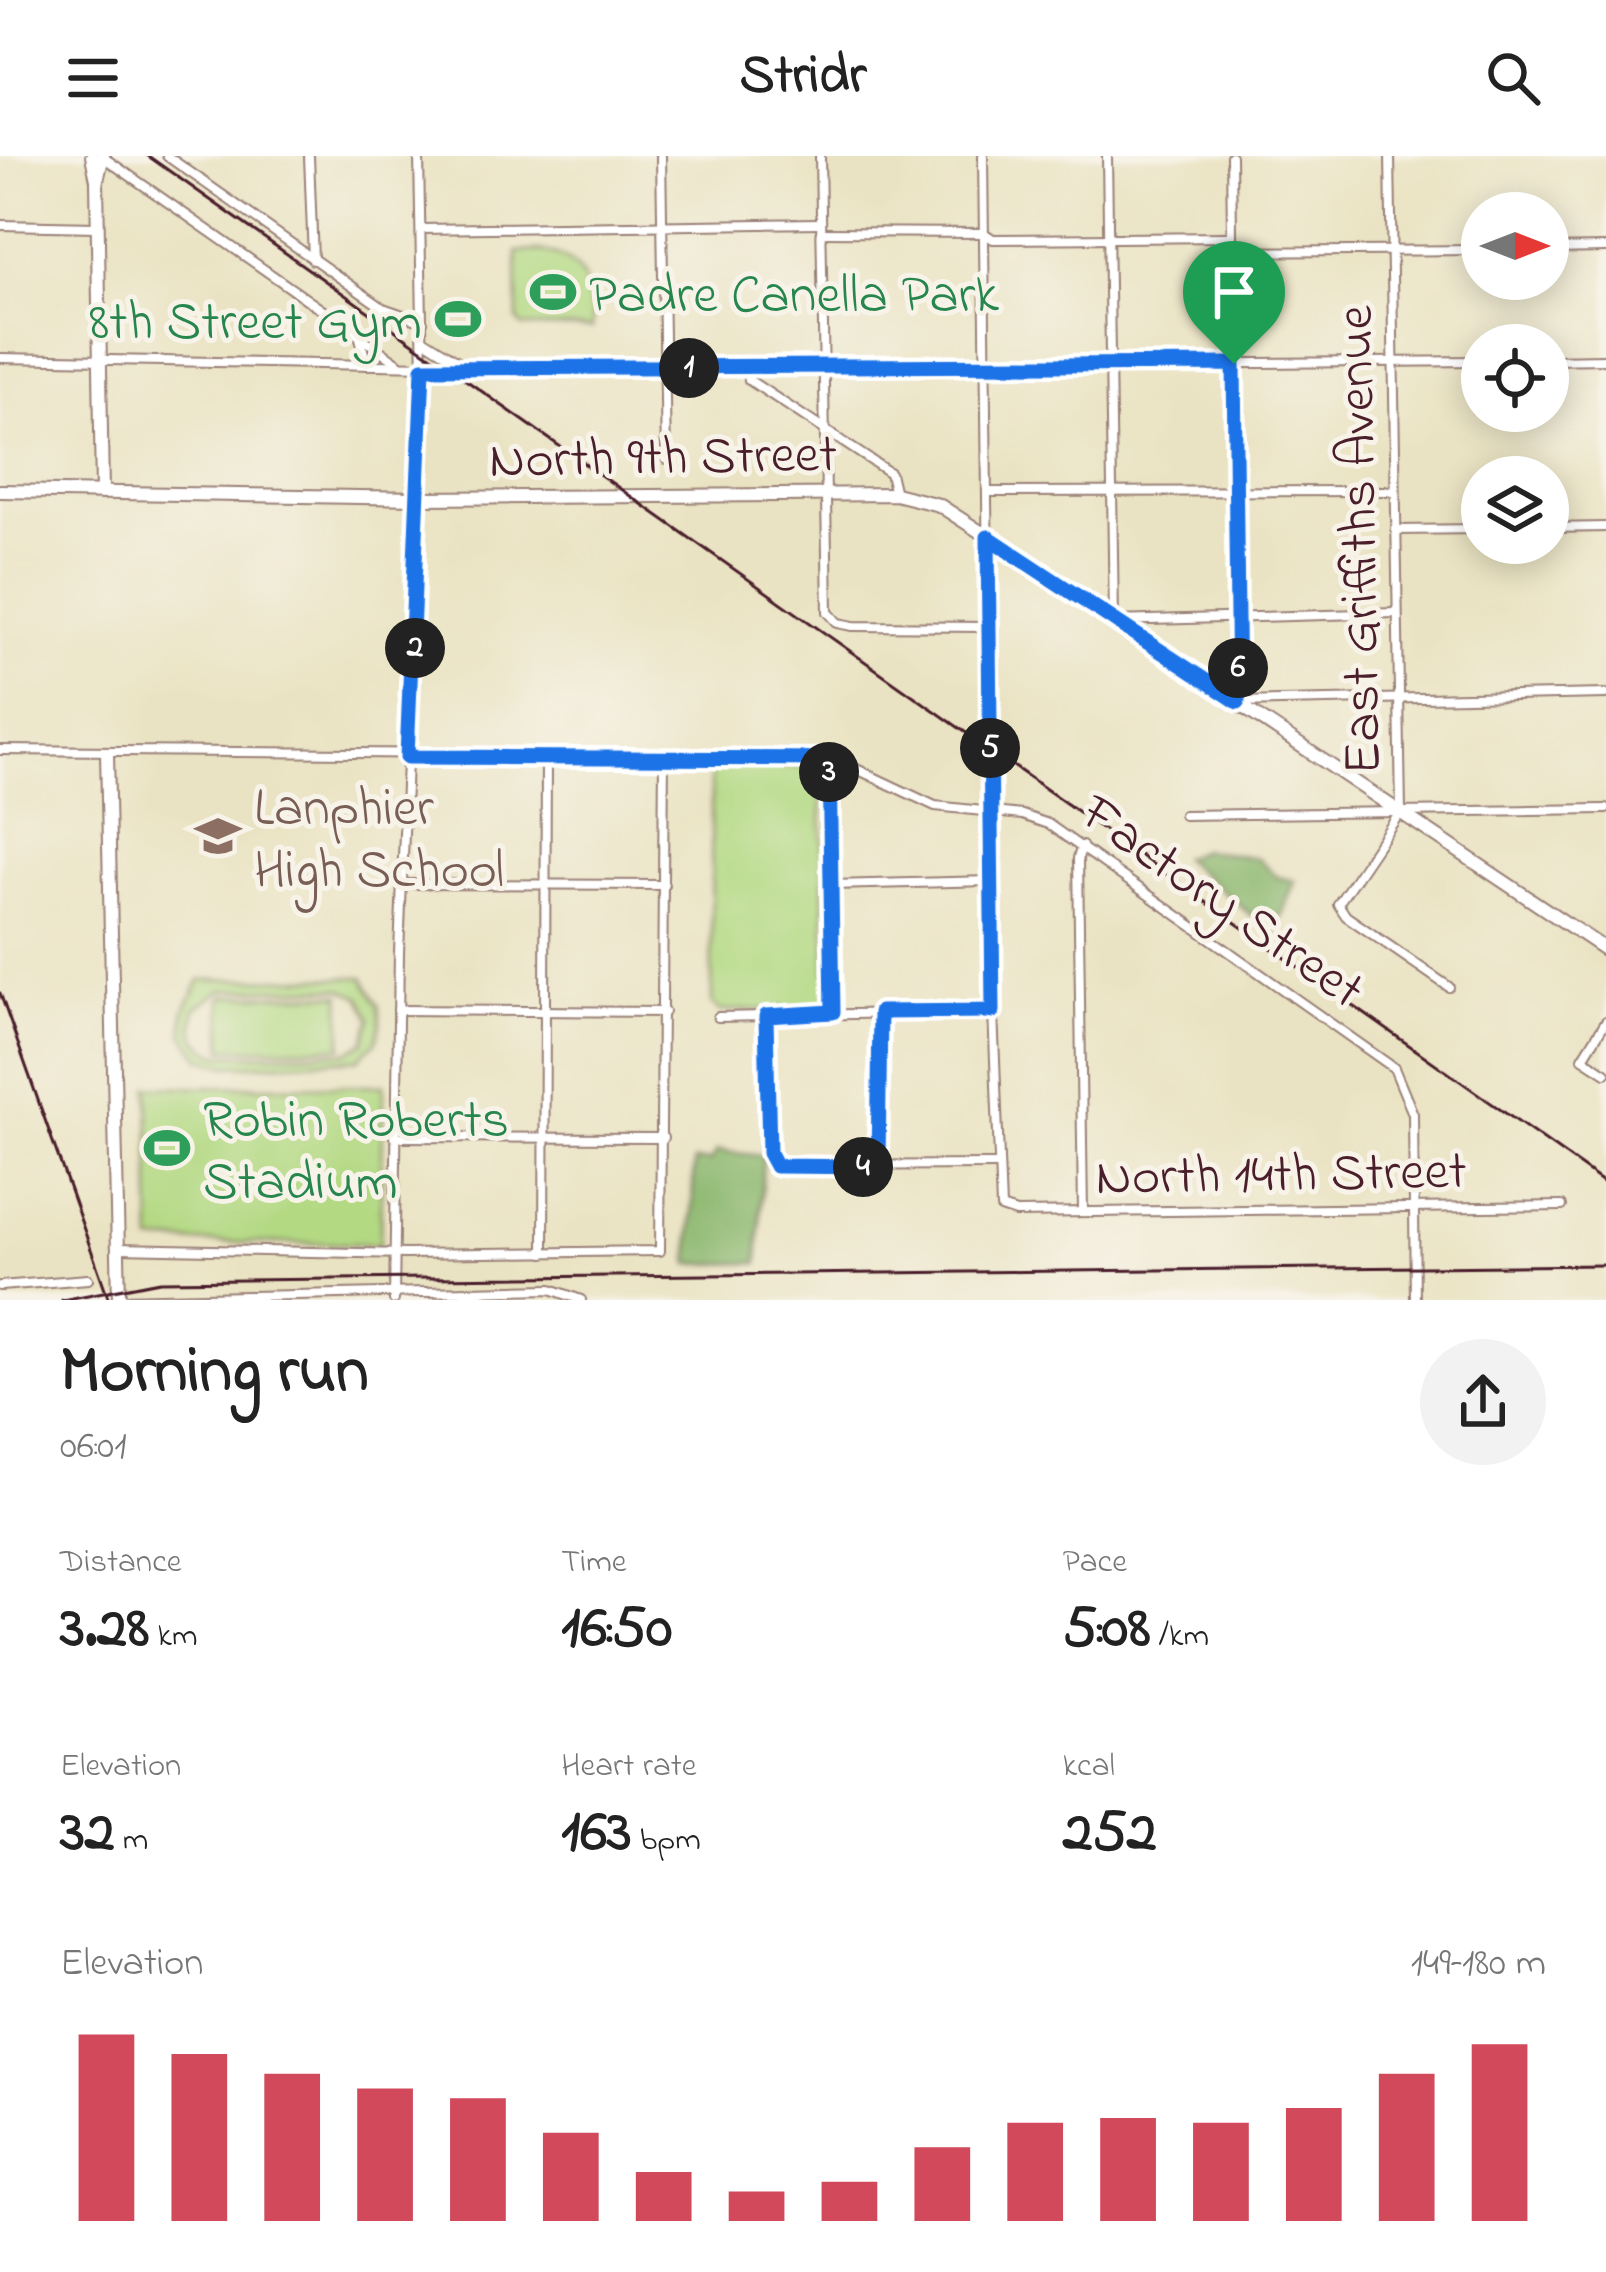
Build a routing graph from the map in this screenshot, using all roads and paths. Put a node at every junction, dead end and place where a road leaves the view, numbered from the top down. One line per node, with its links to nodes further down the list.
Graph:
1 (92, 156): 12 (main road)
2 (103, 156): 12 (main road); 28 (street)
3 (167, 156): 26 (street)
4 (309, 156): 26 (street)
5 (419, 156): 17 (street)
6 (661, 156): 14 (street)
7 (820, 156): 16 (street)
8 (982, 156): 18 (street)
9 (1107, 156): 20 (street)
10 (1231, 156): 19 (street)
11 (1390, 156): 23 (street, East Griffiths Avenue)
12 (97, 180): 15 (main road)
13 (0, 225): 15 (street)
14 (661, 225): 16 (street); 17 (street); 45 (street)
15 (97, 227): 32 (main road)
16 (820, 228): 18 (street); 42 (street)
17 (421, 229): 27 (street)
18 (984, 233): 20 (street); 40 (street)
19 (1231, 237): 20 (street); 25 (street)
20 (1108, 238): 39 (street)
21 (1606, 248): 22 (street)
22 (1569, 249)
23 (1391, 250): 24 (street); 25 (street); 35 (street, East Griffiths Avenue)
24 (1461, 250)
25 (1231, 252): 37 (street)
26 (313, 260): 27 (street)
27 (422, 322): 29 (street)
28 (355, 332): 36 (street); 38 (street)
29 (423, 340): 43 (street); 44 (street)
30 (0, 358): 32 (street)
31 (1606, 359): 33 (street)
32 (100, 360): 38 (street); 53 (main road)
33 (1569, 360)
34 (1461, 361): 35 (street)
35 (1392, 362): 37 (street); 50 (street, East Griffiths Avenue)
36 (399, 364): 38 (street); 43 (street)
37 (1234, 364): 39 (street); 49 (street)
38 (367, 365)
39 (1111, 365): 40 (street); 48 (street)
40 (985, 366): 42 (street); 52 (street)
41 (747, 367): 42 (street); 45 (street); 46 (street)
42 (823, 367): 46 (street)
43 (423, 368): 44 (street); 56 (street)
44 (468, 368): 45 (street)
45 (664, 368): 47 (street)
46 (824, 429): 54 (street); 55 (street)
47 (666, 459)
48 (1113, 490): 49 (street); 52 (street); 64 (street)
49 (1236, 490): 50 (street); 63 (street)
50 (1395, 490): 60 (street, East Griffiths Avenue)
51 (0, 491): 53 (main road, North 9th Street)
52 (987, 492): 61 (street)
53 (102, 494): 56 (main road, North 9th Street)
54 (824, 494): 55 (main road, North 9th Street); 56 (main road, North 9th Street); 65 (street)
55 (896, 494): 61 (main road, North 9th Street)
56 (419, 498): 71 (street)
57 (1606, 527): 58 (street)
58 (1569, 528)
59 (1461, 529): 60 (street)
60 (1396, 530): 62 (street, East Griffiths Avenue)
61 (988, 537): 64 (main road, North 9th Street); 65 (street)
62 (1396, 614): 63 (street); 67 (street, East Griffiths Avenue)
63 (1237, 615): 64 (street); 68 (street)
64 (1114, 621): 68 (main road, North 9th Street)
65 (988, 627): 77 (street)
66 (1606, 694): 67 (street)
67 (1398, 696): 68 (street); 76 (street, East Griffiths Avenue)
68 (1238, 702): 76 (main road, North 9th Street)
69 (0, 751): 70 (street)
70 (107, 753): 71 (street); 105 (main road)
71 (407, 757): 72 (street); 81 (street)
72 (546, 757): 73 (street); 82 (street)
73 (664, 757): 74 (street); 83 (street)
74 (829, 759): 77 (street, Factory Street); 84 (street)
75 (1606, 809): 76 (street)
76 (1401, 811): 78 (street); 85 (main road, North 9th Street); 86 (street, East Griffiths Avenue)
77 (991, 814): 79 (street, Factory Street); 80 (street)
78 (1184, 815)
79 (1082, 846): 103 (street, Factory Street); 104 (street)
80 (992, 881): 84 (street); 89 (street)
81 (401, 884): 82 (street); 87 (street)
82 (546, 885): 83 (street); 88 (street)
83 (664, 885): 90 (street)
84 (831, 885): 91 (street)
85 (1606, 950)
86 (1449, 987)
87 (398, 1010): 88 (street); 97 (street)
88 (545, 1011): 90 (street); 98 (street)
89 (993, 1011): 92 (street); 100 (street)
90 (664, 1012): 99 (street)
91 (833, 1012): 92 (street); 93 (street)
92 (880, 1012): 101 (street)
93 (766, 1016): 94 (street); 101 (street)
94 (718, 1017)
95 (1606, 1021): 96 (street)
96 (1606, 1073)
97 (394, 1137): 98 (street); 106 (street)
98 (544, 1137): 99 (street); 107 (street)
99 (663, 1138): 107 (street)
100 (997, 1165): 101 (street); 104 (street, North 14th Street)
101 (878, 1167)
102 (1562, 1206): 103 (street, North 14th Street)
103 (1415, 1209): 104 (street, North 14th Street); 116 (street)
104 (1082, 1212)
105 (114, 1249): 106 (street); 114 (main road)
106 (392, 1252): 107 (street); 111 (street)
107 (544, 1253)
108 (88, 1279): 109 (street)
109 (0, 1286)
110 (512, 1295): 111 (street); 115 (street)
111 (394, 1297): 112 (street)
112 (286, 1298): 113 (street)
113 (178, 1299): 114 (street)
114 (118, 1300)
115 (581, 1300)
116 (1415, 1300)

